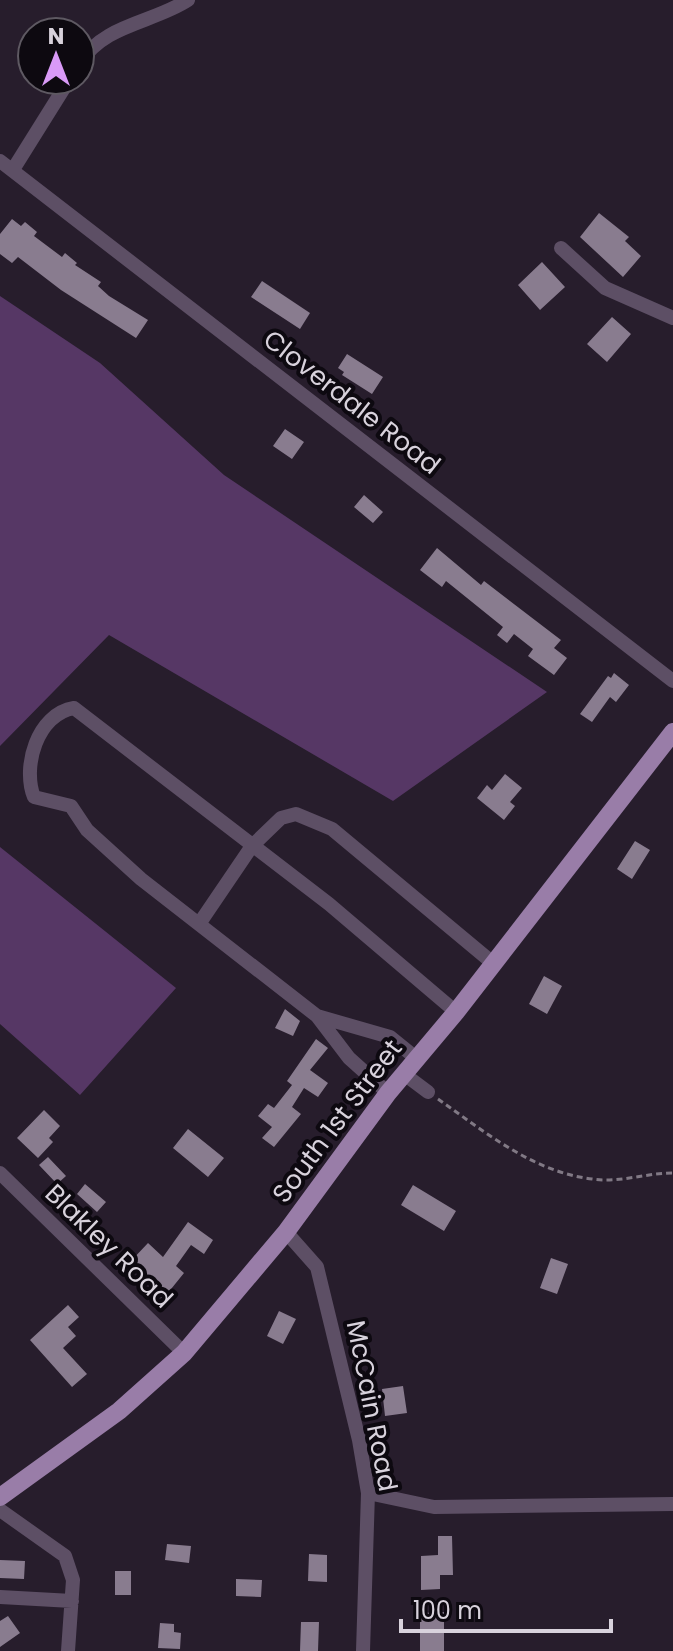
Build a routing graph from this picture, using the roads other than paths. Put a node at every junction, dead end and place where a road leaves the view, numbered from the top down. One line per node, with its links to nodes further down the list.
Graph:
1 (188, 0): 2 (street)
2 (96, 44)
3 (59, 96): 5 (street)
4 (0, 161): 5 (street, Cloverdale Road)
5 (14, 168): 8 (street, Cloverdale Road)
6 (561, 248): 7 (street)
7 (673, 318)
8 (673, 681)
9 (673, 732): 12 (main road, South 1st Street)
10 (252, 846): 11 (street); 11 (street); 12 (street); 13 (street)
11 (199, 924): 14 (street)
12 (494, 964): 13 (main road, South 1st Street)
13 (456, 1012): 15 (main road, South 1st Street)
14 (317, 1016): 15 (street); 18 (street)
15 (416, 1058): 16 (main road, South 1st Street)
16 (404, 1074): 17 (street); 18 (main road, South 1st Street)
17 (428, 1092)
18 (388, 1093): 20 (main road, South 1st Street)
19 (0, 1173): 21 (street, Blakley Road)
20 (286, 1232): 21 (main road, South 1st Street); 22 (street, McCain Road)
21 (184, 1353): 23 (main road, South 1st Street)
22 (368, 1493): 24 (street); 29 (street, McCain Road)
23 (0, 1497)
24 (673, 1504)
25 (0, 1510): 27 (street)
26 (0, 1597): 27 (street)
27 (72, 1601): 28 (street)
28 (68, 1651)
29 (363, 1651)

